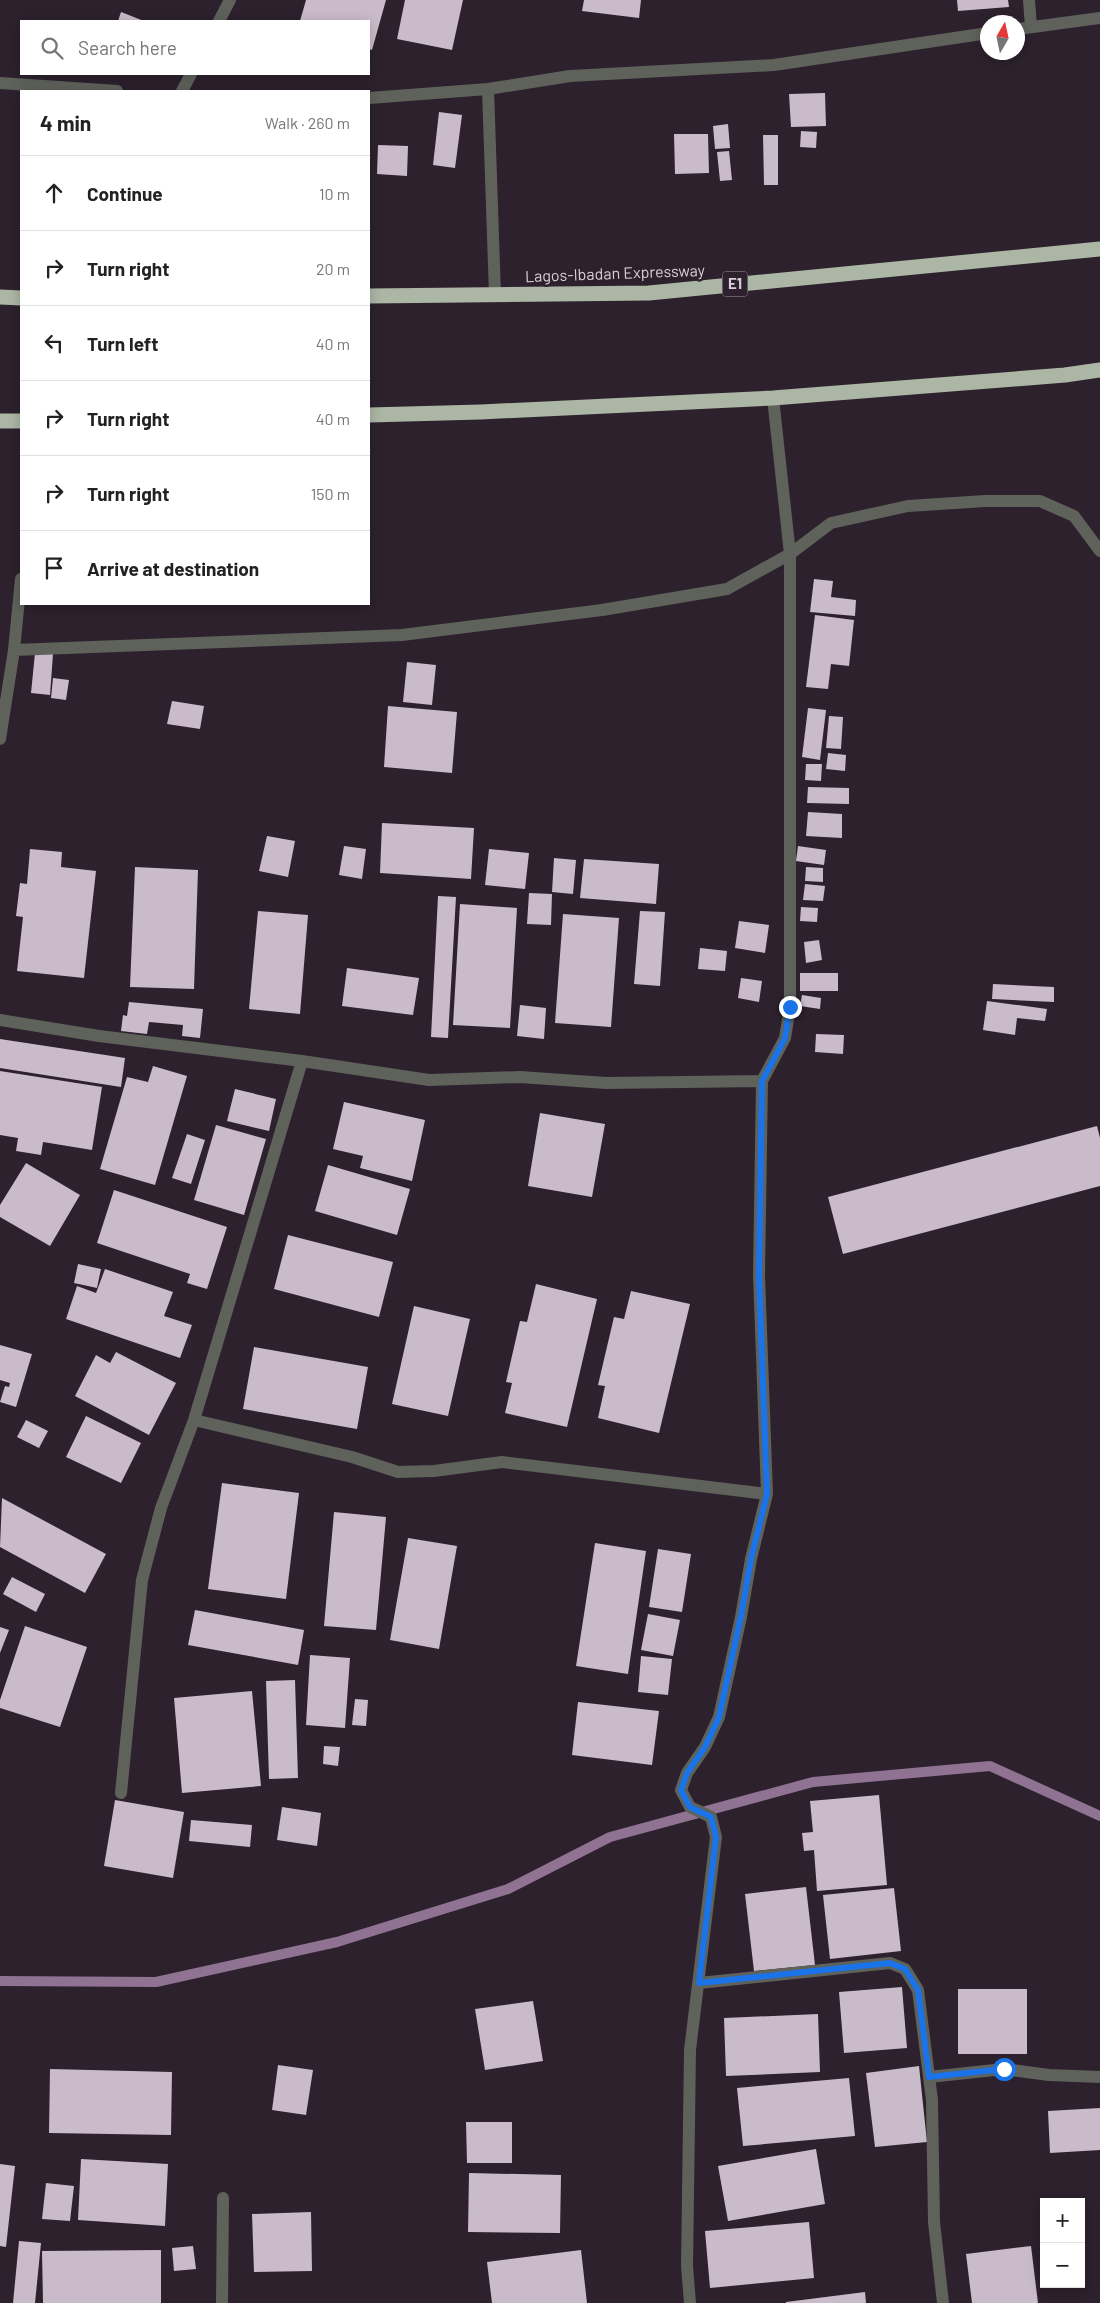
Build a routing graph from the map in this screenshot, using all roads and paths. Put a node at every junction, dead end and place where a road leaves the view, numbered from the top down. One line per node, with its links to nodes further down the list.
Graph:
1 (230, 0): 4 (street)
2 (1029, 0): 5 (street)
3 (1100, 18): 5 (street)
4 (220, 20)
5 (1031, 27): 6 (street)
6 (1025, 28)
7 (980, 34): 10 (street)
8 (191, 75): 12 (street)
9 (0, 83): 11 (street)
10 (488, 89): 13 (street); 15 (street)
11 (103, 90)
12 (183, 90)
13 (370, 98)
14 (1100, 249): 15 (highway, Lagos-Ibadan Expressway / E1)
15 (495, 295): 16 (highway, Lagos-Ibadan Expressway / E1)
16 (370, 296)
17 (0, 298): 18 (highway)
18 (20, 298)
19 (1100, 370): 20 (highway)
20 (773, 398): 21 (highway); 25 (street)
21 (370, 415)
22 (0, 421): 23 (highway)
23 (20, 421)
24 (1100, 551): 25 (street)
25 (790, 554): 27 (street); 31 (street)
26 (20, 589): 27 (street)
27 (14, 650): 28 (street)
28 (0, 739)
29 (0, 1020): 30 (street)
30 (302, 1061): 31 (street); 32 (street)
31 (762, 1081): 33 (street)
32 (194, 1420): 33 (street); 34 (street)
33 (767, 1494): 35 (street)
34 (121, 1793)
35 (699, 1983): 36 (street); 40 (street)
36 (929, 2077): 37 (street); 41 (street)
37 (1100, 2077)
38 (223, 2198): 39 (street)
39 (222, 2303)
40 (690, 2303)
41 (943, 2303)

